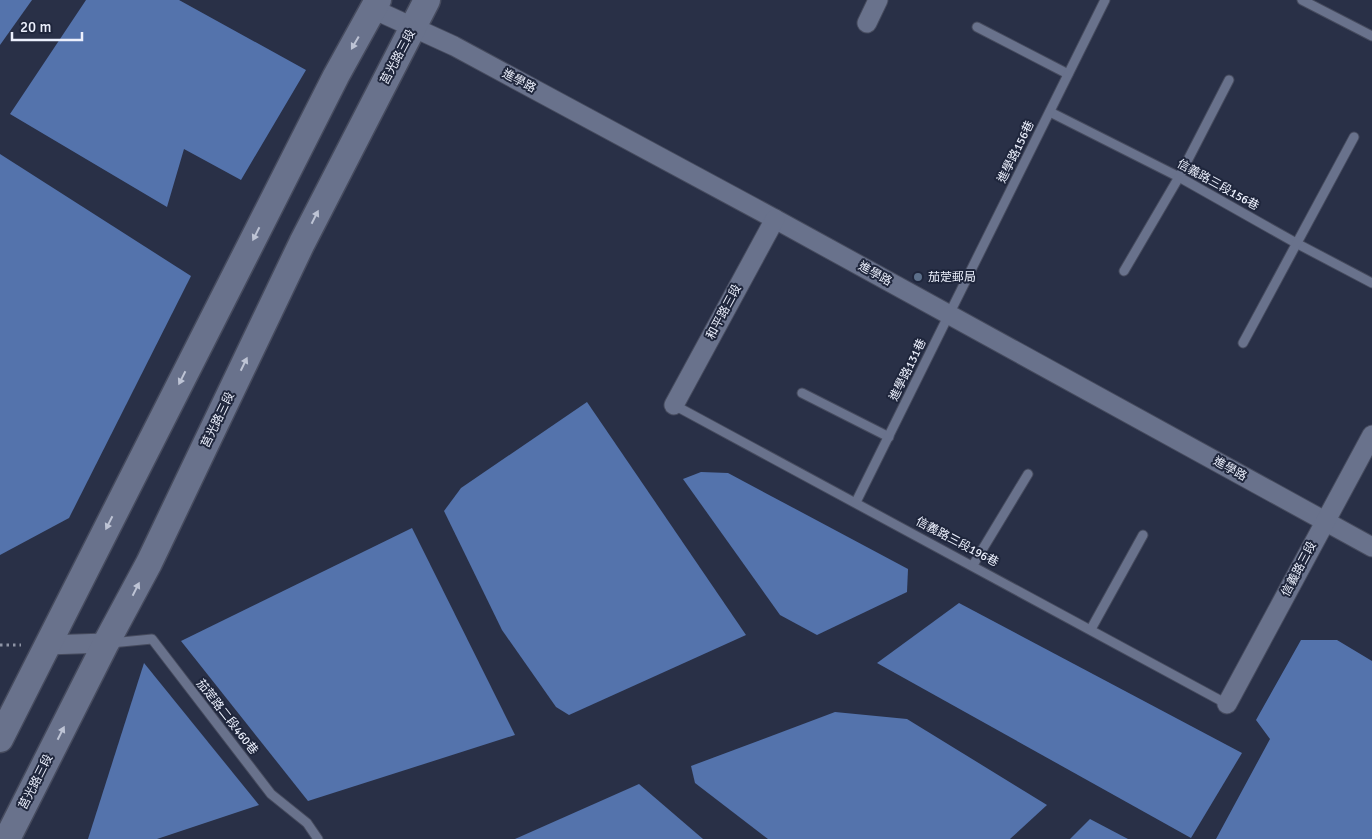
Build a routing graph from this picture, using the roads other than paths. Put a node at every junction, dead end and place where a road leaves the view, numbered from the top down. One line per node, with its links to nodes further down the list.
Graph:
1 (427, 0): 7 (street, 莒光路三段)
2 (878, 0): 6 (street)
3 (1105, 0): 10 (lane, 進學路156巷)
4 (1302, 0): 9 (lane)
5 (376, 5): 7 (street, 進學路); 33 (street, one-way to 33)
6 (868, 22)
7 (414, 27): 15 (street, 進學路); 32 (street, 莒光路三段, one-way to 7)
8 (977, 27): 10 (lane)
9 (1372, 36)
10 (1068, 74): 12 (lane, 進學路156巷)
11 (1229, 80): 14 (lane)
12 (1050, 112): 14 (lane, 信義路三段156巷); 19 (lane, 進學路156巷)
13 (1354, 136): 16 (lane)
14 (1179, 177): 16 (lane, 信義路三段156巷); 17 (lane)
15 (775, 219): 19 (street, 進學路); 22 (street, 和平路三段)
16 (1296, 243): 18 (lane, 信義路三段156巷); 20 (lane)
17 (1124, 271)
18 (1372, 283)
19 (949, 314): 24 (lane, 進學路131巷); 27 (street, 進學路)
20 (1243, 343)
21 (802, 393): 24 (lane)
22 (674, 405): 26 (lane, 信義路三段196巷)
23 (1372, 435): 27 (street, 信義路三段)
24 (888, 437): 26 (lane, 進學路131巷)
25 (1028, 474): 30 (lane)
26 (856, 502): 30 (lane, 信義路三段196巷)
27 (1325, 521): 29 (street, 進學路); 34 (street, 信義路三段)
28 (1143, 536): 31 (lane)
29 (1372, 547)
30 (973, 565): 31 (lane, 信義路三段196巷)
31 (1091, 629): 34 (lane, 信義路三段196巷)
32 (106, 643): 33 (street); 36 (street, 莒光路三段, one-way to 32); 37 (lane, 茄萣路二段460巷)
33 (47, 645): 35 (street)
34 (1227, 704)
35 (0, 739)
36 (7, 839)
37 (318, 839)

